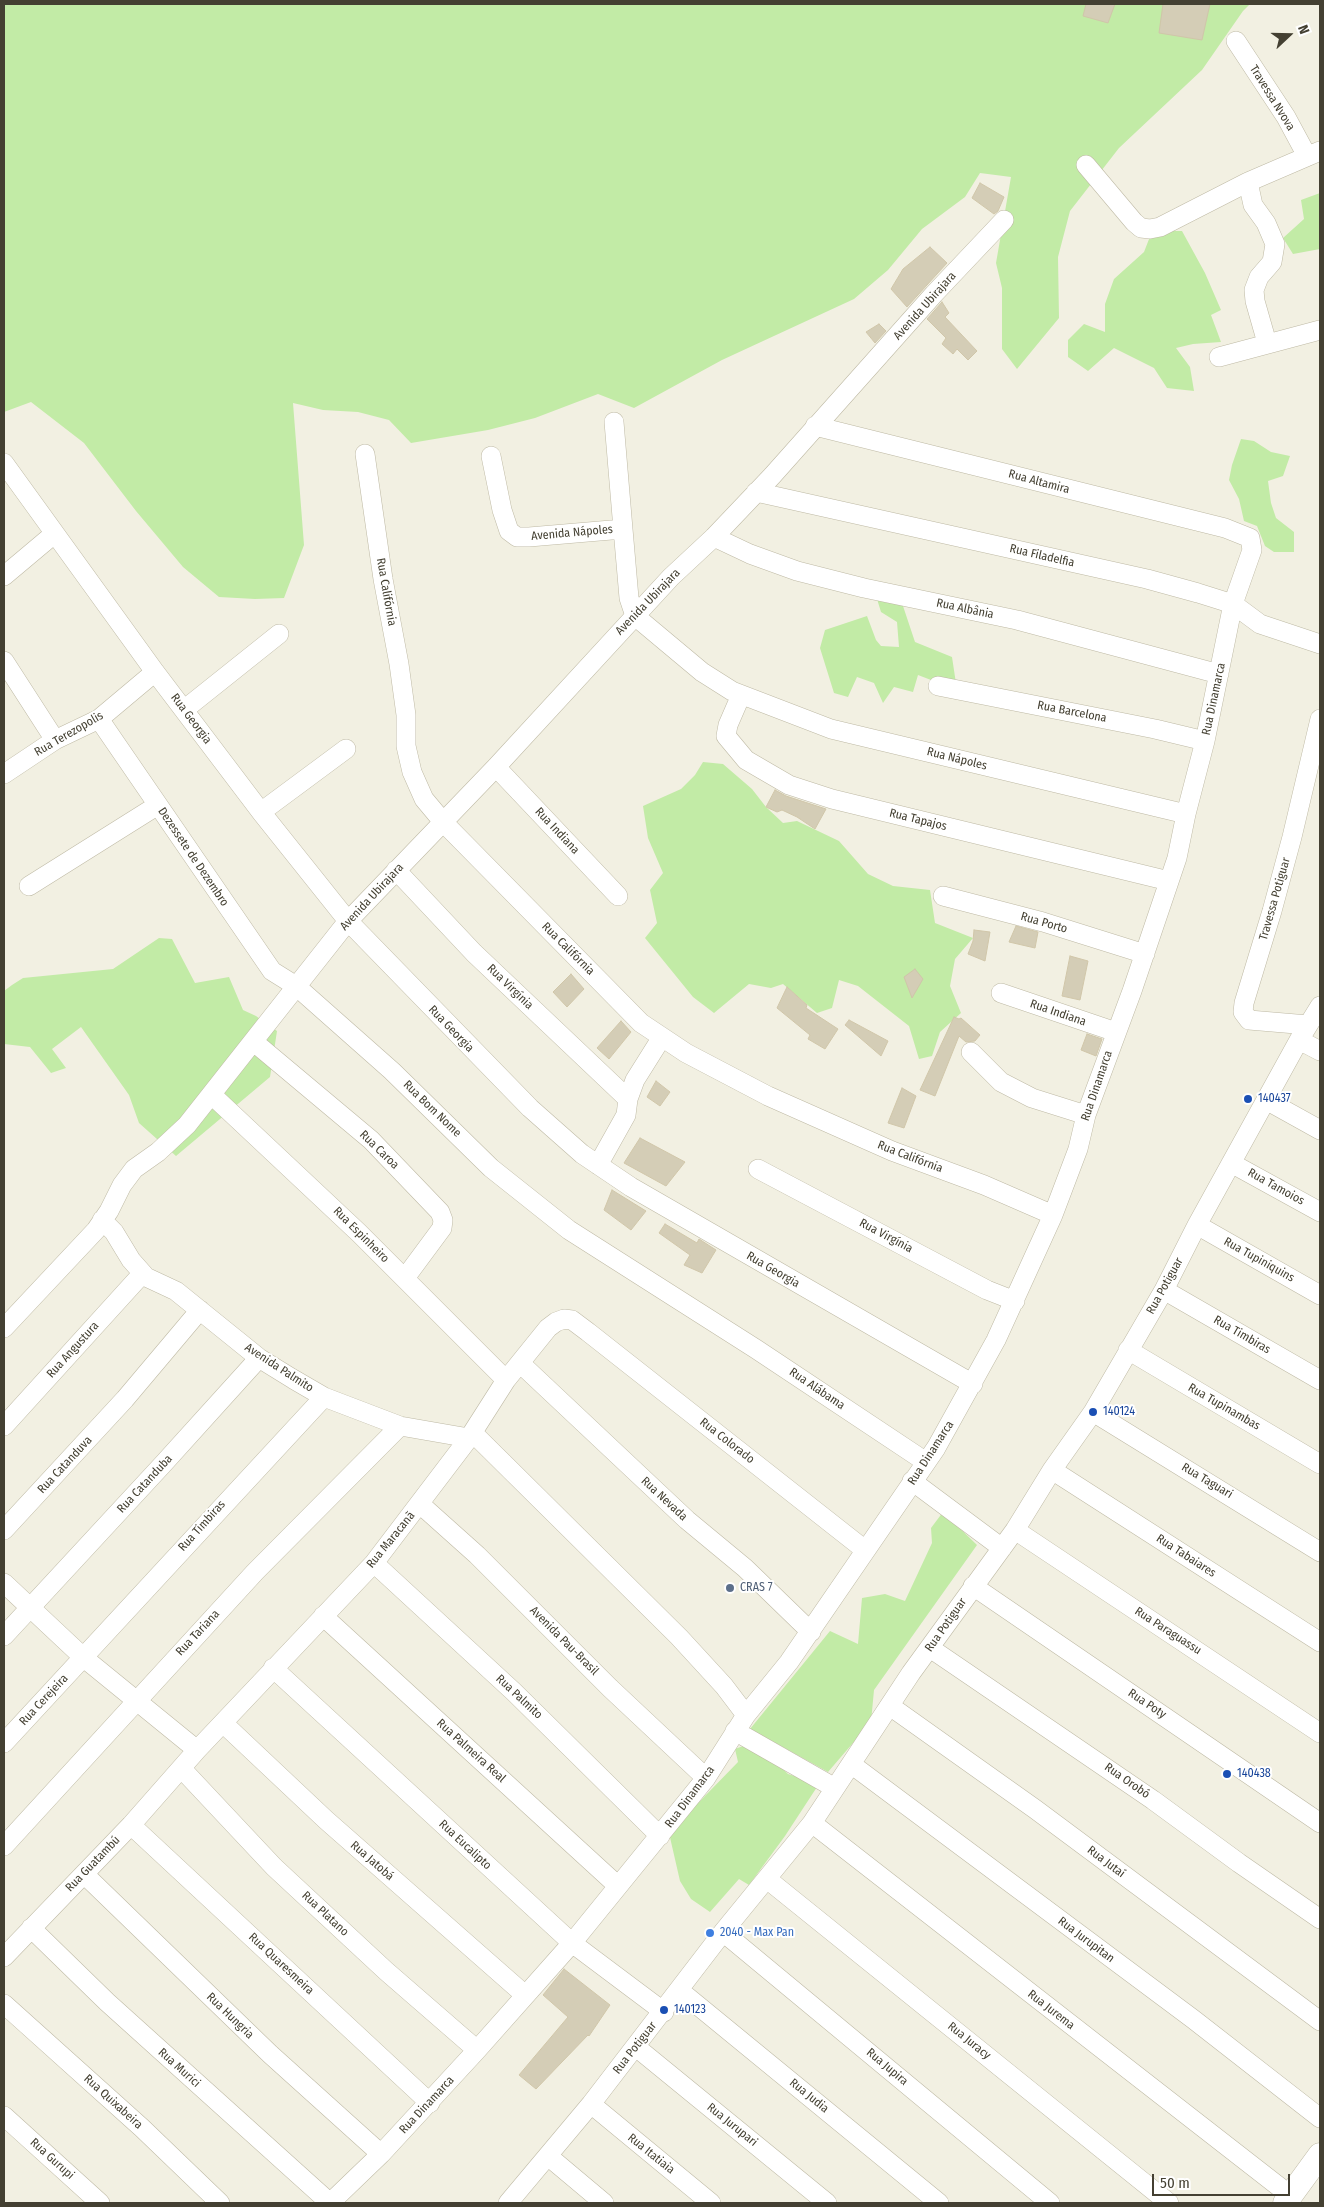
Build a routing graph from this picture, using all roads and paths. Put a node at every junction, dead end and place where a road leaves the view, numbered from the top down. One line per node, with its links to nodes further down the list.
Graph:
1 (1236, 41): 2 (street, Travessa Nvova)
2 (1314, 153): 4 (street)
3 (1086, 166): 4 (street)
4 (1248, 182): 7 (street)
5 (1004, 220): 10 (street, Avenida Ubirajara)
6 (1320, 330): 7 (street)
7 (1267, 342): 8 (street)
8 (1219, 357)
9 (614, 422): 15 (street)
10 (815, 426): 14 (street, Avenida Ubirajara); 18 (street, Rua Altamira)
11 (365, 454): 40 (street, Rua Califórnia)
12 (491, 456): 15 (street, Avenida Nápoles)
13 (4, 463): 16 (street, Rua Georgia)
14 (756, 492): 17 (street, Avenida Ubirajara); 20 (street, Rua Filadelfia)
15 (623, 529): 21 (street, Avenida Nápoles)
16 (54, 534): 19 (street); 25 (street, Rua Georgia)
17 (714, 537): 21 (street, Avenida Ubirajara); 26 (street, Rua Albânia)
18 (1252, 550): 20 (street, Rua Dinamarca)
19 (4, 576)
20 (1233, 604): 23 (street, Rua Filadelfia); 26 (street, Rua Dinamarca)
21 (635, 616): 28 (street); 35 (street, Avenida Ubirajara)
22 (279, 634): 29 (street)
23 (1320, 644)
24 (4, 661): 32 (street)
25 (155, 672): 29 (street, Rua Georgia); 30 (street, Rua Terezopolis)
26 (1219, 674): 33 (street, Rua Dinamarca)
27 (938, 686): 33 (street, Rua Barcelona)
28 (736, 693): 39 (street, Rua Nápoles); 42 (street, Rua Tapajos)
29 (185, 709): 38 (street, Rua Georgia)
30 (99, 719): 32 (street, Rua Terezopolis); 37 (street, Dezessete de Dezembro)
31 (1320, 719): 52 (street, Travessa Potiguar)
32 (54, 740): 36 (street, Rua Terezopolis)
33 (1205, 741): 39 (street, Rua Dinamarca)
34 (346, 749): 38 (street)
35 (496, 767): 40 (street, Avenida Ubirajara); 44 (street, Rua Indiana)
36 (4, 774)
37 (158, 805): 43 (street); 48 (street, Dezessete de Dezembro)
38 (261, 812): 46 (street, Rua Georgia)
39 (1186, 814): 42 (street, Rua Dinamarca)
40 (444, 823): 41 (street, Avenida Ubirajara); 53 (street, Rua Califórnia)
41 (396, 870): 46 (street, Avenida Ubirajara); 58 (street, Rua Virgínia)
42 (1169, 881): 47 (street, Rua Dinamarca)
43 (29, 886)
44 (618, 896)
45 (943, 896): 47 (street, Rua Porto)
46 (348, 921): 48 (street, Avenida Ubirajara); 63 (street, Rua Georgia)
47 (1145, 954): 51 (street, Rua Dinamarca)
48 (296, 986): 54 (street, Avenida Ubirajara); 75 (street, Rua Bom Nome)
49 (1001, 993): 51 (street, Rua Indiana)
50 (1320, 1006): 52 (street, Rua Potiguar)
51 (1116, 1032): 60 (street, Rua Dinamarca)
52 (1303, 1032): 55 (street); 59 (street, Rua Potiguar)
53 (662, 1037): 58 (street); 66 (street, Rua Califórnia)
54 (254, 1042): 57 (street, Avenida Ubirajara); 70 (street, Rua Caroa)
55 (1320, 1051)
56 (971, 1052): 60 (street)
57 (212, 1095): 67 (street, Avenida Ubirajara); 70 (street, Rua Espinheiro)
58 (628, 1099): 63 (street)
59 (1266, 1100): 61 (street); 62 (street, Rua Potiguar)
60 (1086, 1115): 66 (street, Rua Dinamarca)
61 (1320, 1130)
62 (1231, 1163): 65 (street, Rua Tamoios); 68 (street, Rua Potiguar)
63 (598, 1164): 83 (street, Rua Georgia)
64 (758, 1169): 73 (street, Rua Virgínia)
65 (1320, 1212)
66 (1052, 1215): 73 (street, Rua Dinamarca)
67 (102, 1220): 69 (street, Avenida Palmito); 76 (street, Avenida Ubirajara)
68 (1197, 1226): 71 (street, Rua Potiguar); 72 (street, Rua Tupiniquins)
69 (142, 1274): 74 (street, Avenida Palmito); 86 (street, Rua Angustura)
70 (405, 1278): 81 (street, Rua Espinheiro)
71 (1164, 1290): 78 (street, Rua Potiguar); 82 (street, Rua Timbiras)
72 (1320, 1295)
73 (1015, 1301): 83 (street, Rua Dinamarca)
74 (200, 1310): 79 (street, Avenida Palmito); 94 (street, Rua Catanduva)
75 (706, 1319): 89 (street, Rua Alábama)
76 (4, 1328)
77 (588, 1332): 80 (street, Rua Maracanã); 97 (street, Rua Colorado)
78 (1128, 1350): 85 (street, Rua Potiguar); 90 (street, Rua Tupinambas)
79 (258, 1358): 84 (street, Avenida Palmito); 102 (street, Rua Catanduba)
80 (520, 1363): 81 (street, Rua Maracanã); 104 (street, Rua Nevada)
81 (506, 1380): 88 (street, Rua Maracanã)
82 (1320, 1380)
83 (973, 1384): 89 (street, Rua Dinamarca)
84 (324, 1396): 87 (street, Avenida Palmito); 108 (street, Rua Timbiras)
85 (1093, 1412): 91 (street, Rua Potiguar); 98 (street, Rua Taguari)
86 (4, 1426)
87 (400, 1426): 88 (street, Avenida Palmito); 110 (street, Rua Tariana)
88 (471, 1436): 93 (street, Rua Maracanã); 112 (street)
89 (926, 1462): 92 (street, Rua Dinamarca)
90 (1320, 1464)
91 (1052, 1470): 95 (street, Rua Potiguar); 106 (street, Rua Tabaiares)
92 (912, 1481): 96 (street); 97 (street, Rua Dinamarca)
93 (420, 1504): 99 (street, Rua Maracanã); 120 (street, Avenida Pau-Brasil)
94 (4, 1530)
95 (1015, 1530): 96 (street, Rua Potiguar); 115 (street, Rua Paraguassu)
96 (1002, 1548): 101 (street, Rua Potiguar)
97 (866, 1550): 104 (street, Rua Dinamarca)
98 (1320, 1552)
99 (374, 1563): 103 (street, Rua Maracanã); 125 (street, Rua Palmito)
100 (4, 1583): 102 (street)
101 (973, 1586): 107 (street, Rua Potiguar); 123 (street, Rua Poty)
102 (29, 1608): 105 (street, Rua Catanduba); 108 (street)
103 (323, 1616): 109 (street, Rua Maracanã); 129 (street, Rua Palmeira Real)
104 (811, 1632): 112 (street, Rua Dinamarca)
105 (4, 1636)
106 (1320, 1642)
107 (930, 1648): 111 (street, Rua Potiguar); 130 (street, Rua Orobó)
108 (84, 1658): 110 (street); 116 (street, Rua Cerejeira)
109 (273, 1668): 113 (street, Rua Maracanã); 133 (street, Rua Eucalipto)
110 (136, 1701): 117 (street); 126 (street, Rua Tariana)
111 (890, 1706): 118 (street, Rua Potiguar); 139 (street, Rua Jutaí)
112 (746, 1715): 114 (street, Rua Dinamarca)
113 (223, 1722): 117 (street, Rua Maracanã); 136 (street, Rua Jatobá)
114 (735, 1731): 120 (street, Rua Dinamarca); 121 (street)
115 (1320, 1733)
116 (4, 1743)
117 (197, 1750): 119 (street, Rua Maracanã)
118 (851, 1764): 121 (street, Rua Potiguar); 145 (street, Rua Jurupitan)
119 (182, 1769): 124 (street, Rua Guatambú); 141 (street, Rua Platano)
120 (706, 1778): 125 (street, Rua Dinamarca)
121 (835, 1788): 122 (street, Rua Potiguar)
122 (812, 1823): 128 (street, Rua Potiguar); 149 (street, Rua Jurema)
123 (1320, 1823)
124 (131, 1826): 127 (street, Rua Guatambú); 142 (street, Rua Quaresmeira)
125 (660, 1836): 129 (street, Rua Dinamarca)
126 (4, 1846)
127 (84, 1874): 131 (street, Rua Guatambú); 146 (street, Rua Hungria)
128 (767, 1879): 132 (street, Rua Potiguar); 159 (street, Rua Juracy)
129 (618, 1886): 133 (street, Rua Dinamarca)
130 (1320, 1919)
131 (31, 1928): 134 (street, Rua Guatambú); 152 (street, Rua Murici)
132 (723, 1932): 135 (street, Rua Potiguar); 158 (street, Rua Jupira)
133 (572, 1943): 136 (street, Rua Dinamarca); 138 (street, Rua Eucalipto)
134 (4, 1957)
135 (679, 1990): 138 (street, Rua Potiguar); 157 (street, Rua Judia)
136 (525, 1995): 141 (street, Rua Dinamarca)
137 (4, 2004): 151 (street, Rua Quixabeira)
138 (664, 2012): 140 (street, Rua Potiguar)
139 (1320, 2021)
140 (636, 2047): 143 (street, Rua Potiguar); 156 (street, Rua Jurupari)
141 (477, 2050): 142 (street, Rua Dinamarca)
142 (430, 2103): 146 (street, Rua Dinamarca)
143 (591, 2104): 148 (street, Rua Potiguar); 155 (street, Rua Itatiaia)
144 (4, 2116): 150 (street, Rua Gurupi)
145 (1320, 2118)
146 (381, 2154): 152 (street, Rua Dinamarca)
147 (1320, 2155): 149 (street)
148 (548, 2156): 153 (street, Rua Potiguar); 154 (street)
149 (1288, 2199)
150 (100, 2203)
151 (220, 2203)
152 (330, 2203)
153 (508, 2203)
154 (604, 2203)
155 (711, 2203)
156 (827, 2203)
157 (939, 2203)
158 (1050, 2203)
159 (1169, 2203)

